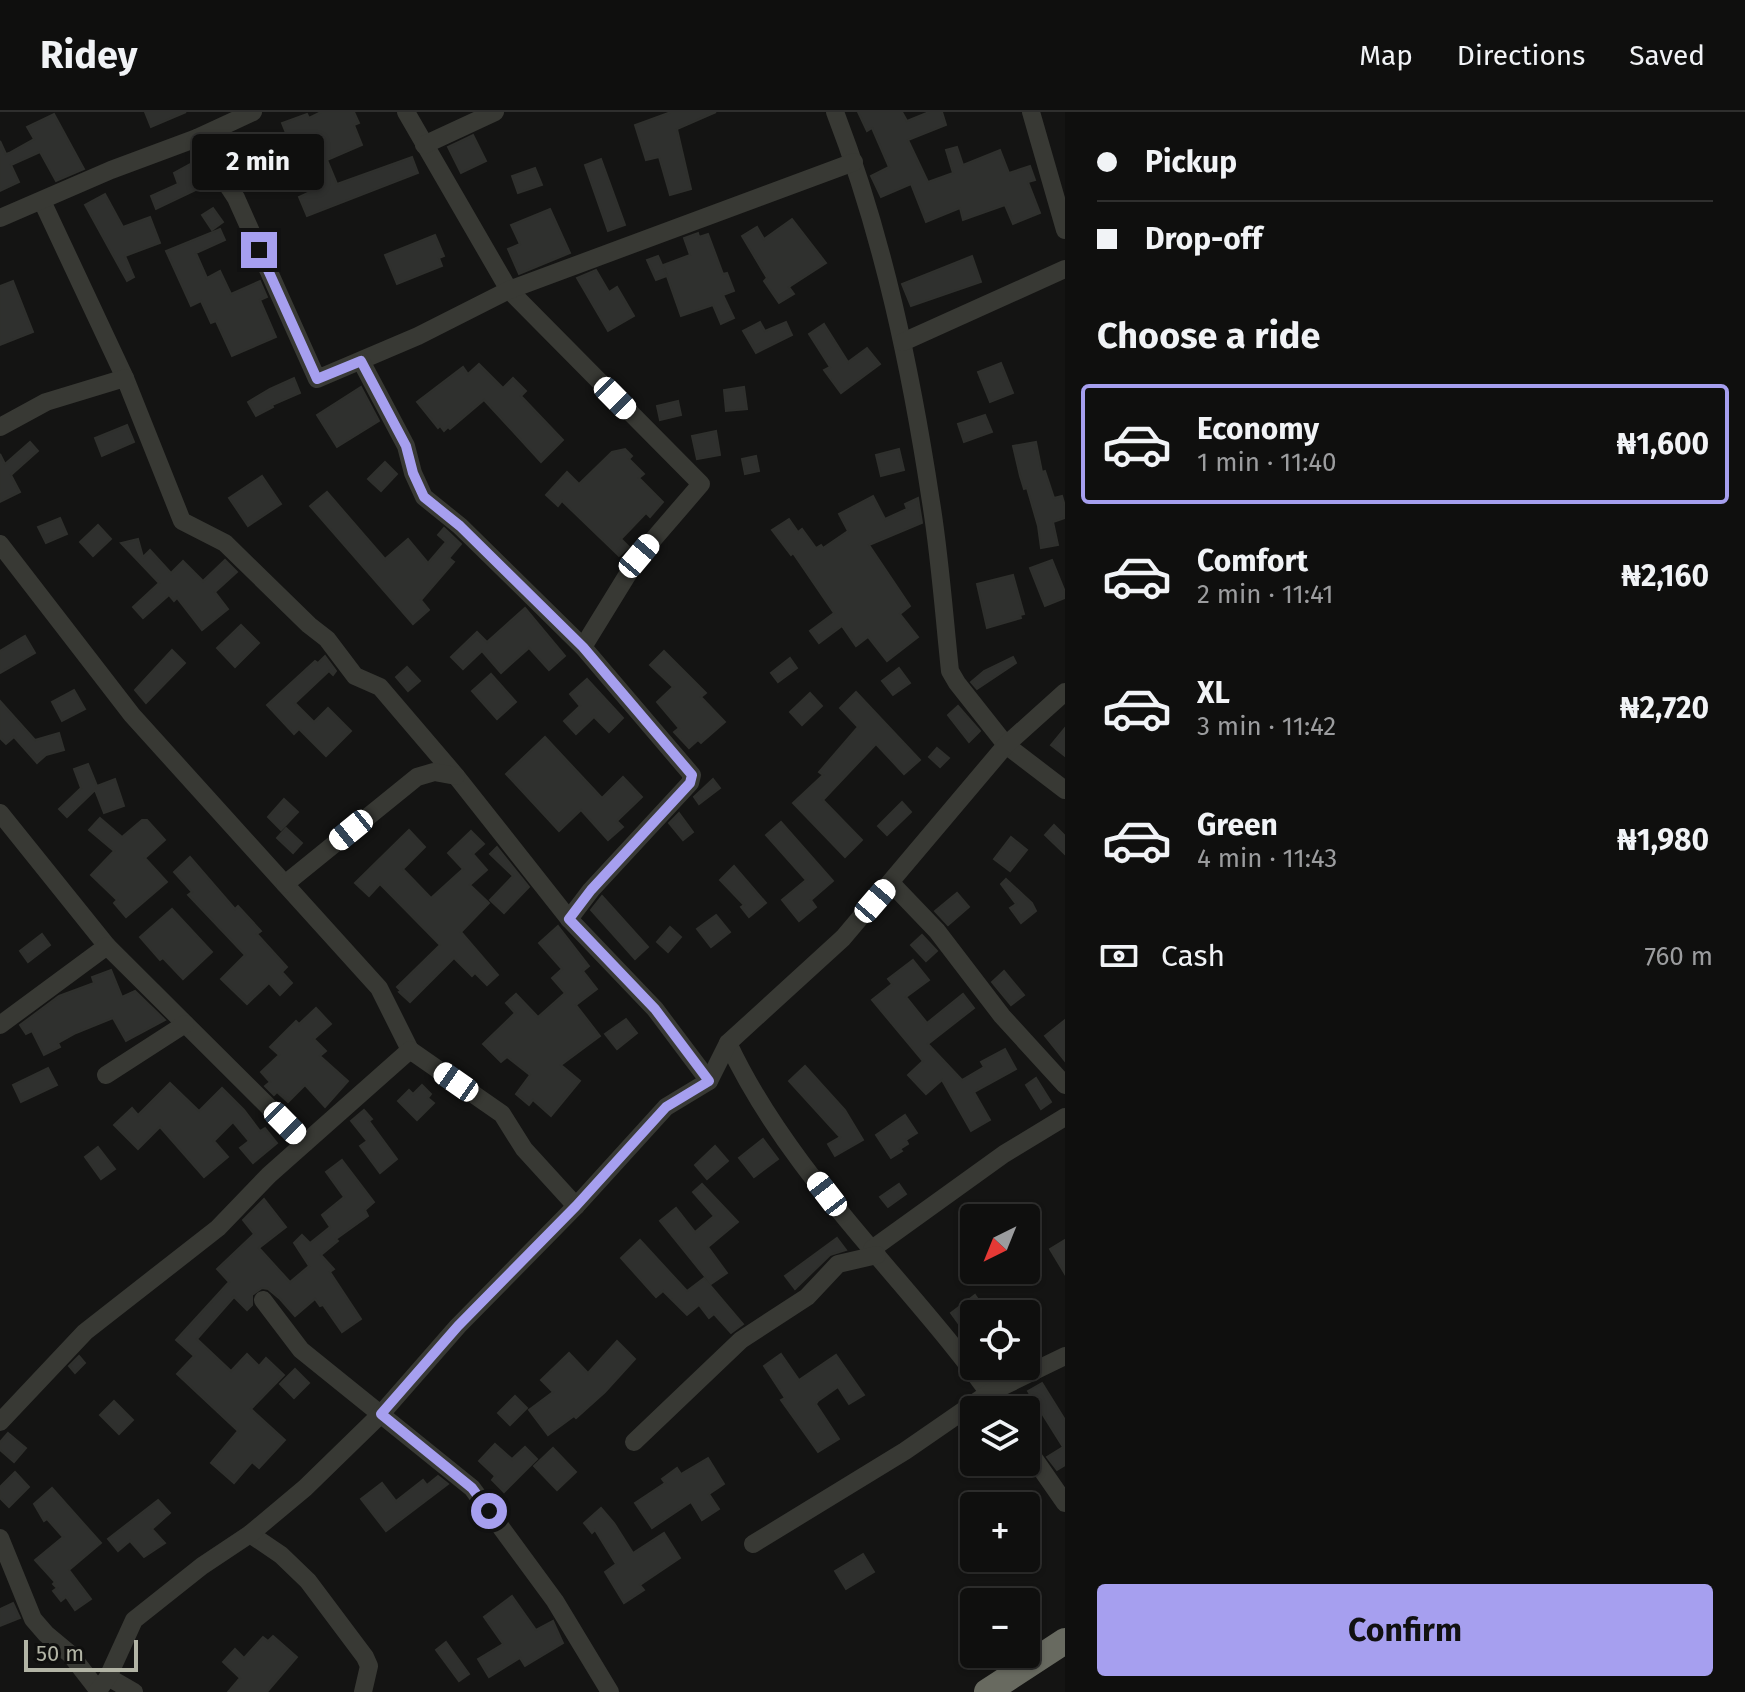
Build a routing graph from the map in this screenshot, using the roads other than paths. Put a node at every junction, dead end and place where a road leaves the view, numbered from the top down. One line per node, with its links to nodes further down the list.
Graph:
1 (253, 112): 6 (street)
2 (406, 112): 7 (street)
3 (495, 112): 7 (street)
4 (835, 112): 8 (street)
5 (1031, 112): 11 (street)
6 (197, 138): 9 (street); 15 (street)
7 (424, 145): 13 (street)
8 (854, 162): 13 (street); 14 (street)
9 (42, 201): 10 (street); 16 (street)
10 (0, 218)
11 (1065, 230)
12 (1065, 269): 14 (street)
13 (509, 290): 15 (street); 19 (street)
14 (903, 342): 21 (street)
15 (361, 361): 19 (street)
16 (125, 378): 17 (street); 22 (street)
17 (0, 427)
18 (0, 544): 26 (street)
19 (583, 647): 27 (street)
20 (1065, 692): 21 (street)
21 (1006, 745): 23 (street); 25 (street)
22 (456, 776): 26 (street); 27 (street)
23 (1065, 790)
24 (0, 813): 28 (street)
25 (891, 883): 31 (street); 35 (street)
26 (285, 884): 32 (street)
27 (569, 919): 34 (street)
28 (107, 946): 29 (street); 30 (street)
29 (185, 1024): 33 (street); 37 (street)
30 (0, 1025)
31 (728, 1043): 34 (street); 39 (street)
32 (410, 1050): 37 (street); 38 (street)
33 (106, 1075)
34 (709, 1081): 38 (street)
35 (1065, 1085)
36 (1065, 1117): 39 (street)
37 (305, 1143): 45 (street)
38 (576, 1206): 44 (street)
39 (875, 1252): 42 (street); 46 (street)
40 (263, 1300): 44 (street)
41 (1065, 1356): 42 (street)
42 (989, 1393): 43 (street); 51 (street)
43 (991, 1396)
44 (381, 1414): 49 (street); 56 (street)
45 (0, 1422)
46 (634, 1442)
47 (1040, 1467): 48 (street)
48 (1065, 1503)
49 (250, 1534): 53 (street); 55 (street)
50 (0, 1538): 53 (street)
51 (753, 1544)
52 (1065, 1641): 57 (highway)
53 (101, 1686): 54 (street)
54 (134, 1692)
55 (363, 1692)
56 (610, 1692)
57 (987, 1692)

